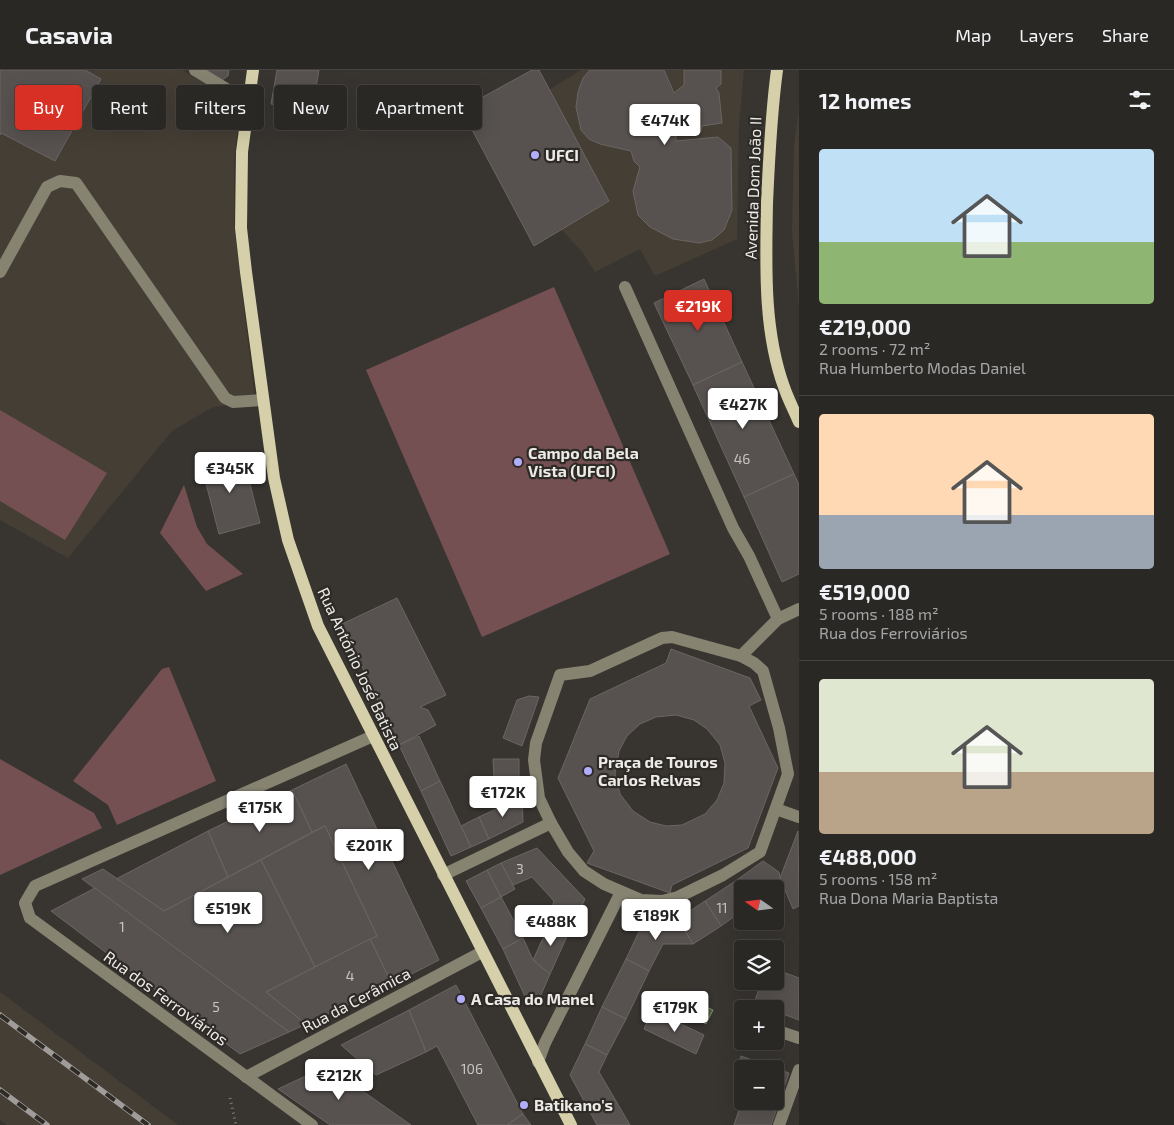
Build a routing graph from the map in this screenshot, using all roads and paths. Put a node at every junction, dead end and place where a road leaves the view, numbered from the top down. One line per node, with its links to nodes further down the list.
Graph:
1 (195, 70): 4 (street)
2 (253, 70): 5 (main road, Rua António José Batista)
3 (776, 70): 10 (main road, Avenida Dom João II)
4 (220, 85)
5 (251, 85)
6 (245, 130): 9 (main road, Rua António José Batista)
7 (0, 272): 9 (street)
8 (625, 287): 12 (street)
9 (263, 400): 14 (main road, Rua António José Batista)
10 (799, 422)
11 (799, 609): 12 (street)
12 (778, 619): 13 (street)
13 (741, 656): 15 (street); 17 (street)
14 (373, 736): 18 (main road, Rua António José Batista); 25 (street, Rua dos Ferroviários)
15 (776, 809): 16 (street); 19 (street)
16 (799, 817)
17 (551, 823): 18 (street); 19 (street)
18 (443, 875): 20 (main road, Rua António José Batista)
19 (621, 892): 23 (street)
20 (482, 952): 23 (main road, Rua António José Batista); 25 (street, Rua da Cerâmica)
21 (784, 1033): 22 (street)
22 (799, 1038)
23 (538, 1062): 29 (main road, Rua António José Batista)
24 (799, 1070): 30 (street)
25 (246, 1077): 28 (street, Rua dos Ferroviários)
26 (230, 1098): 27 (path)
27 (236, 1125)
28 (312, 1125)
29 (570, 1125)
30 (779, 1125)

